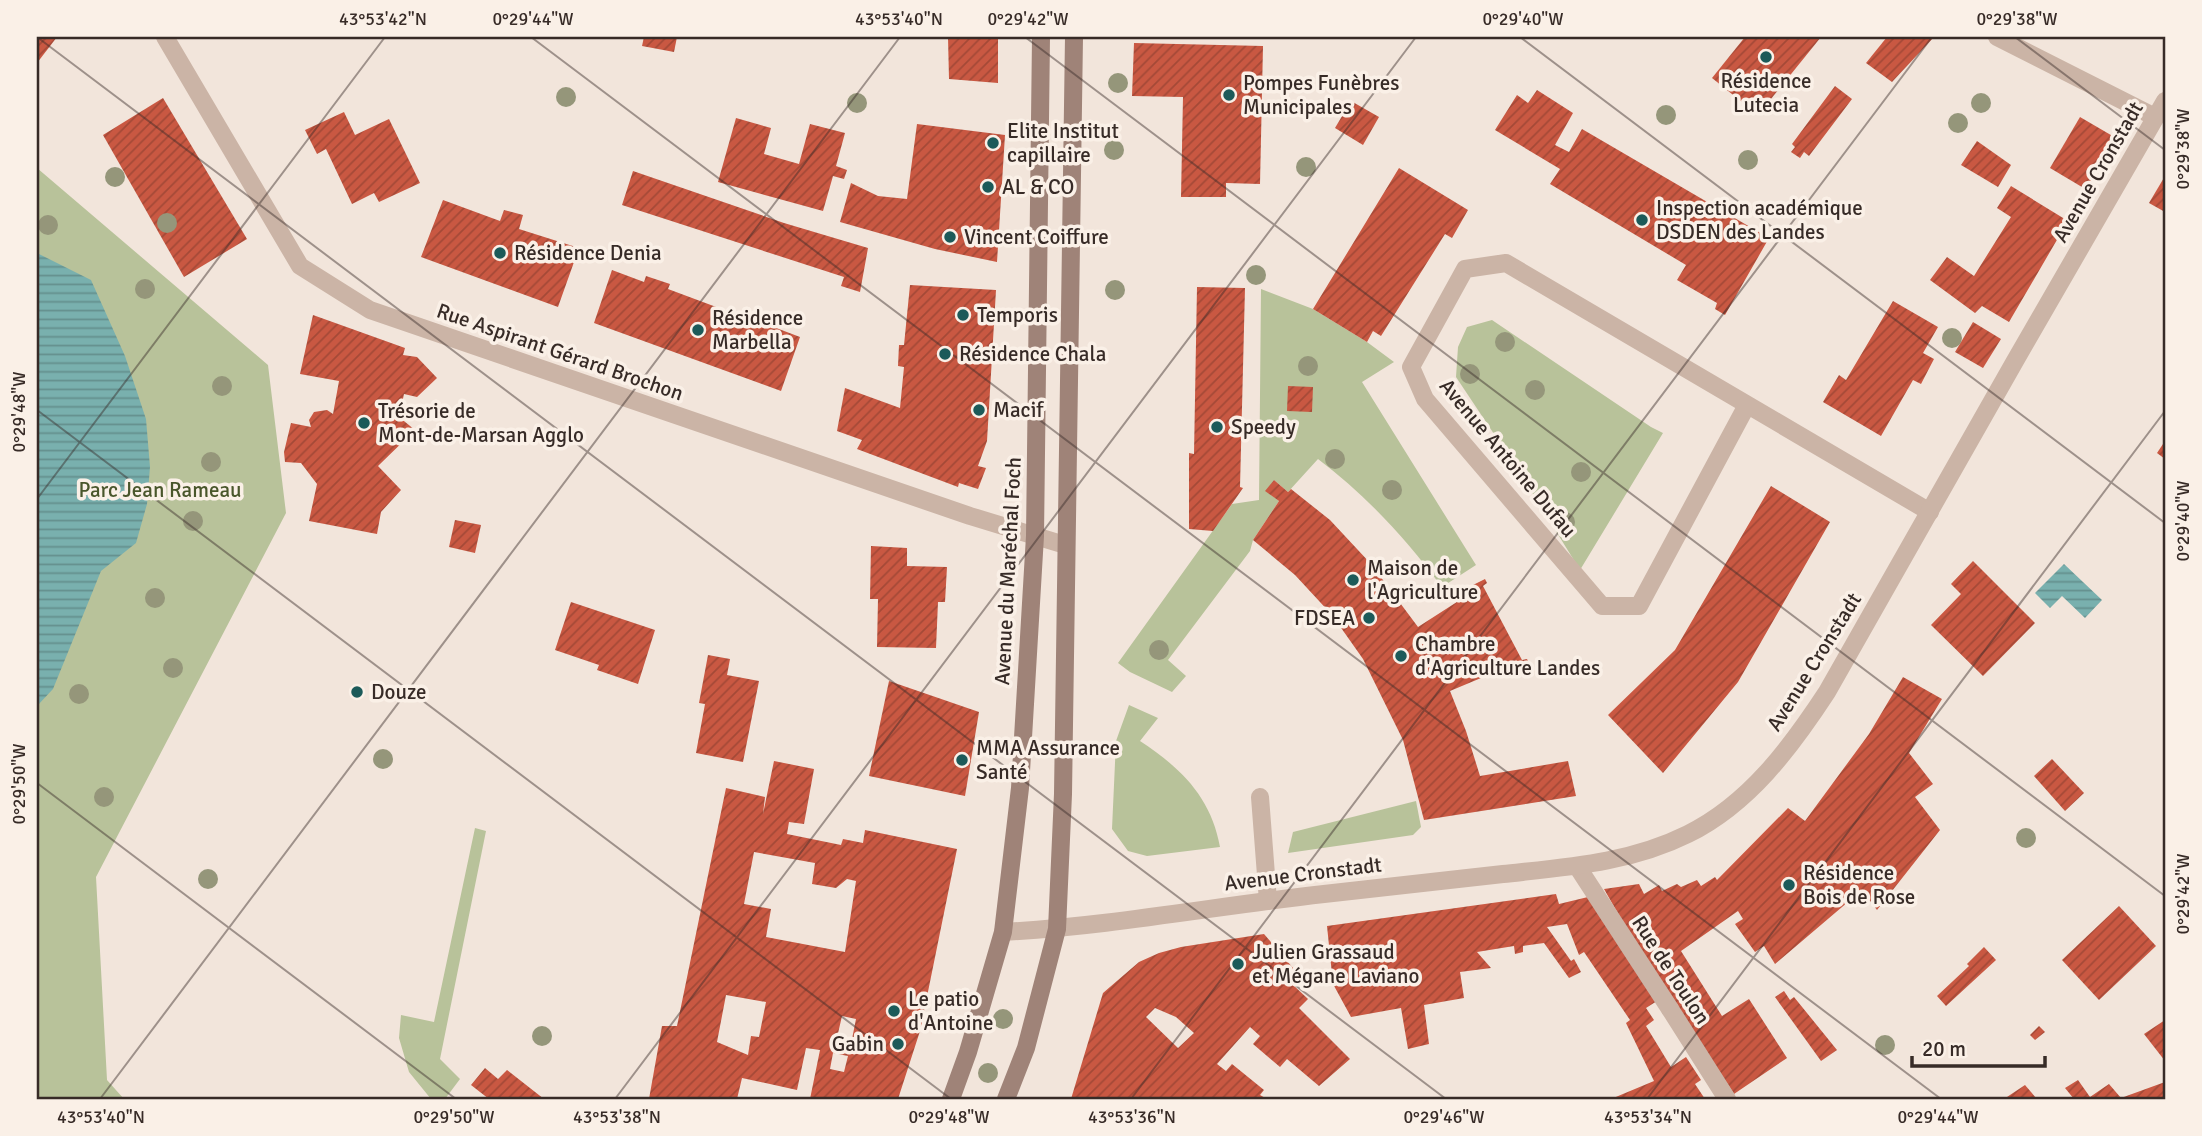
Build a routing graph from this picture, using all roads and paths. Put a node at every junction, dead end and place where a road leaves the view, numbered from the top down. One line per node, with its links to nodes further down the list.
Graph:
1 (165, 37): 9 (street, Rue Aspirant Gérard Brochon)
2 (1041, 37): 9 (main road, Avenue du Maréchal Foch)
3 (1074, 37): 10 (main road)
4 (1997, 37): 6 (street)
5 (2165, 101): 6 (street, Avenue Cronstadt)
6 (2155, 117): 8 (street, Avenue Cronstadt)
7 (1747, 405): 7 (street, Avenue Antoine Dufau); 8 (street, Avenue Antoine Dufau)
8 (1930, 512): 12 (street, Avenue Cronstadt)
9 (1035, 536): 10 (street, Rue Aspirant Gérard Brochon); 15 (main road, Avenue du Maréchal Foch)
10 (1065, 545): 14 (main road)
11 (1260, 797): 13 (street)
12 (1577, 866): 13 (street, Avenue Cronstadt); 18 (street, Rue de Toulon)
13 (1268, 901): 14 (street, Avenue Cronstadt)
14 (1057, 929): 15 (street, Avenue Cronstadt); 17 (main road)
15 (1003, 932): 16 (main road, Avenue du Maréchal Foch)
16 (951, 1099)
17 (1006, 1099)
18 (1727, 1099)

